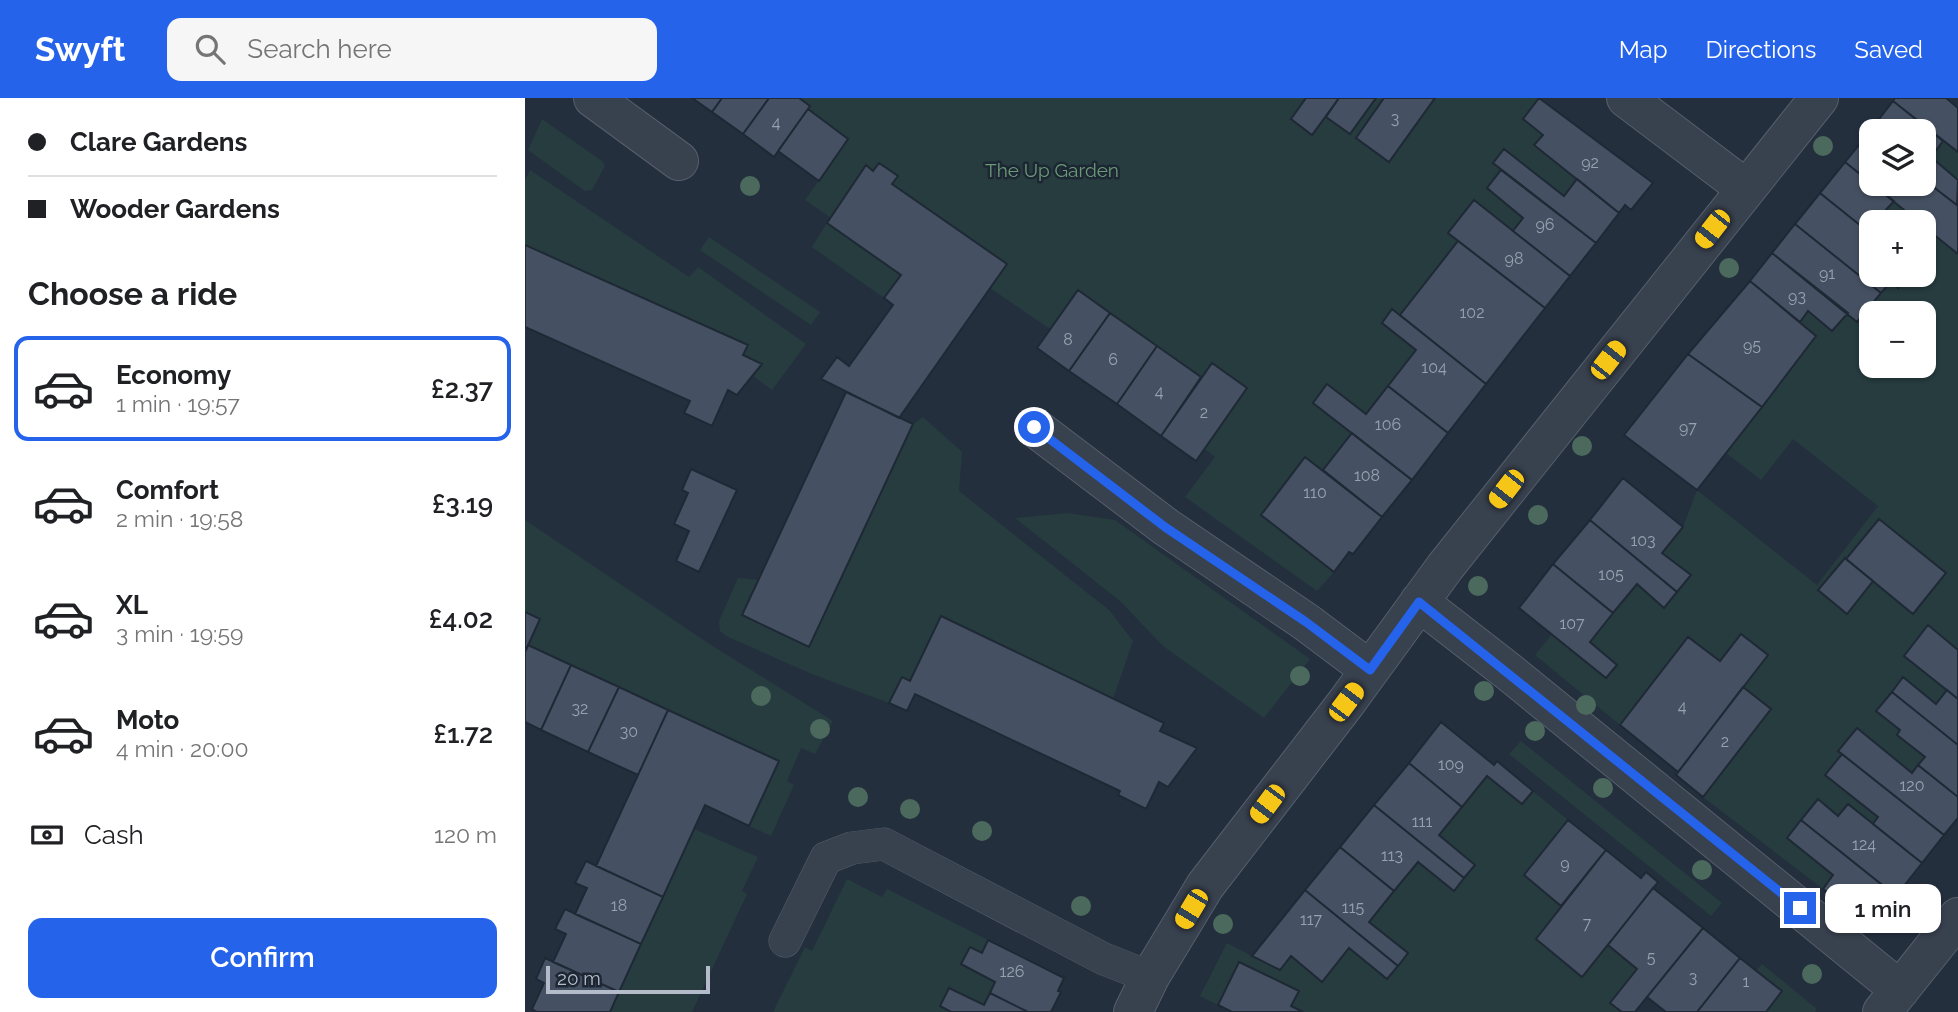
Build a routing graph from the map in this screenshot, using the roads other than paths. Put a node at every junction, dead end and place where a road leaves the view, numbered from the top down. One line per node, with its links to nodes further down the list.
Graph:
1 (593, 98): 4 (street)
2 (1626, 98): 5 (street)
3 (1819, 98): 5 (street)
4 (680, 161)
5 (1745, 188): 7 (street)
6 (1034, 427): 8 (street)
7 (1419, 602): 8 (street); 12 (street)
8 (1370, 670): 11 (street)
9 (1958, 917): 12 (street)
10 (785, 941): 11 (lane)
11 (1150, 977): 13 (street)
12 (1891, 1001)
13 (1133, 1012)

